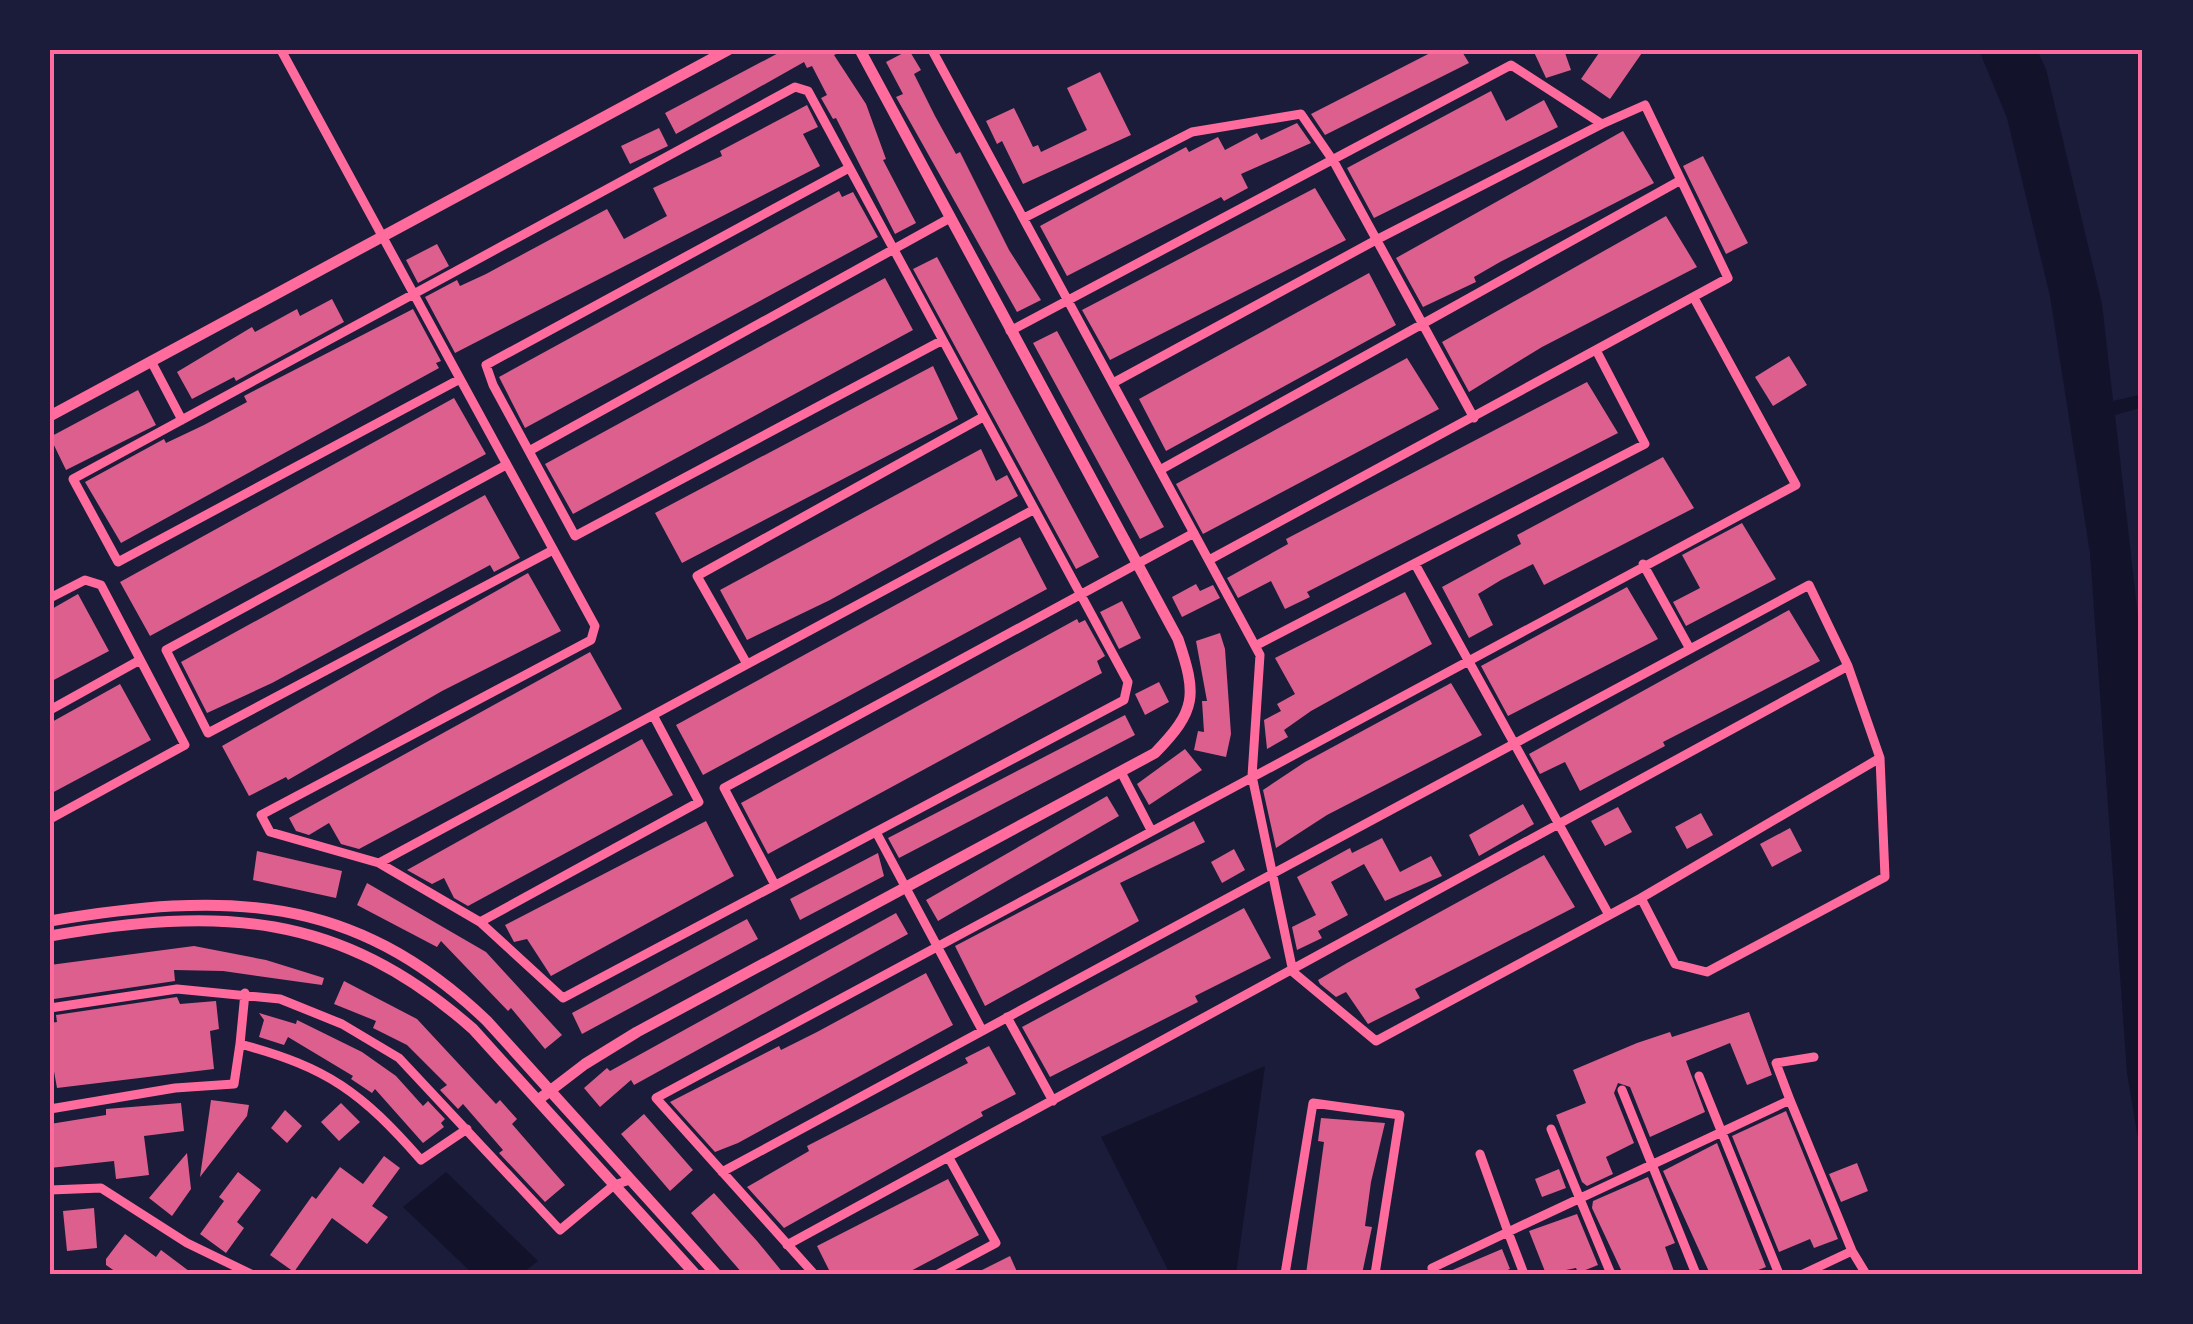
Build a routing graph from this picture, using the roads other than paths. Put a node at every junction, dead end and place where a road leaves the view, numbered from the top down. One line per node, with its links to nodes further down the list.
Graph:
1 (281, 50): 11 (street)
2 (728, 50): 11 (street)
3 (861, 50): 9 (street)
4 (932, 50): 10 (street)
5 (1602, 124): 6 (street); 8 (street); 12 (street)
6 (1334, 162): 10 (street); 12 (street); 15 (street)
7 (849, 168): 13 (street); 14 (street); 28 (street)
8 (1681, 180): 16 (street); 17 (street)
9 (950, 218): 13 (street); 18 (street)
10 (1024, 218): 15 (street)
11 (382, 235): 14 (street); 21 (street)
12 (1376, 240): 17 (street); 23 (street)
13 (893, 250): 19 (street); 28 (street)
14 (413, 293): 22 (street); 27 (street)
15 (1067, 298): 18 (street); 23 (street)
16 (1694, 298): 20 (street); 37 (street)
17 (1423, 326): 26 (street); 30 (street)
18 (1010, 330): 35 (street)
19 (941, 341): 25 (street); 28 (street)
20 (1596, 350): 26 (street); 36 (street)
21 (151, 361): 24 (street); 27 (street)
22 (460, 379): 27 (street); 29 (street)
23 (1114, 383): 30 (street)
24 (50, 416)
25 (983, 417): 31 (street); 44 (street)
26 (1474, 418): 34 (street)
27 (182, 420)
28 (529, 451)
29 (506, 464): 33 (street); 33 (street)
30 (1160, 470): 32 (street)
31 (1033, 510): 38 (street); 44 (street)
32 (1194, 533): 34 (street); 35 (street)
33 (553, 550): 56 (street)
34 (1209, 560): 40 (street)
35 (1136, 564): 38 (street); 50 (street)
36 (1415, 564): 40 (street); 43 (street)
37 (1644, 564): 41 (street); 43 (street)
38 (1080, 594): 55 (street); 58 (street)
39 (50, 598): 42 (street)
40 (1255, 646): 51 (street)
41 (1690, 649): 45 (street); 48 (street)
42 (140, 660): 46 (street); 52 (street)
43 (1467, 660): 48 (street); 51 (street)
44 (747, 664): 47 (street)
45 (1848, 666): 49 (street); 53 (street)
46 (50, 710)
47 (653, 715): 56 (street); 63 (street)
48 (1514, 746): 53 (street); 57 (street)
49 (1880, 758): 60 (street); 60 (street)
50 (1120, 772): 54 (street); 59 (street)
51 (1252, 776): 54 (street); 57 (street)
52 (50, 819)
53 (1559, 826): 61 (street); 66 (street)
54 (1151, 830): 65 (street)
55 (876, 832): 58 (street); 59 (street)
56 (380, 863): 63 (street)
57 (1272, 874): 66 (street); 69 (street)
58 (775, 885): 63 (street)
59 (908, 889): 65 (street); 74 (street)
60 (1641, 898): 61 (street)
61 (1609, 915): 66 (street)
62 (50, 921): 74 (street)
63 (480, 922)
64 (50, 936): 76 (street)
65 (937, 945): 70 (street); 86 (street)
66 (1292, 972): 78 (street)
67 (245, 993): 68 (street); 71 (street); 80 (street)
68 (50, 1008)
69 (1007, 1017): 70 (street); 78 (street)
70 (982, 1030): 86 (street)
71 (240, 1044): 79 (street); 80 (street)
72 (1814, 1058): 77 (street)
73 (1699, 1076): 82 (street)
74 (550, 1090): 76 (street); 87 (street)
75 (1622, 1090): 85 (street)
76 (538, 1100): 88 (street)
77 (1790, 1100): 82 (street); 93 (street)
78 (1053, 1102): 84 (street)
79 (50, 1109)
80 (466, 1129): 88 (street)
81 (1550, 1130): 90 (street)
82 (1722, 1131): 85 (street); 105 (street)
83 (1480, 1154): 91 (street)
84 (949, 1158): 92 (street); 98 (street)
85 (1650, 1164): 90 (street); 104 (street)
86 (722, 1172): 92 (street)
87 (630, 1180): 88 (street); 96 (street)
88 (614, 1185): 95 (street)
89 (50, 1190): 94 (street)
90 (1580, 1197): 91 (street); 103 (street)
91 (1508, 1232): 101 (street); 102 (street)
92 (788, 1245): 97 (street)
93 (1852, 1252): 106 (street); 107 (street)
94 (252, 1274)
95 (696, 1274)
96 (716, 1274)
97 (814, 1274)
98 (938, 1274)
99 (1285, 1274): 100 (street)
100 (1374, 1274)
101 (1434, 1274)
102 (1524, 1274)
103 (1611, 1274)
104 (1696, 1274)
105 (1779, 1274)
106 (1803, 1274)
107 (1866, 1274)

